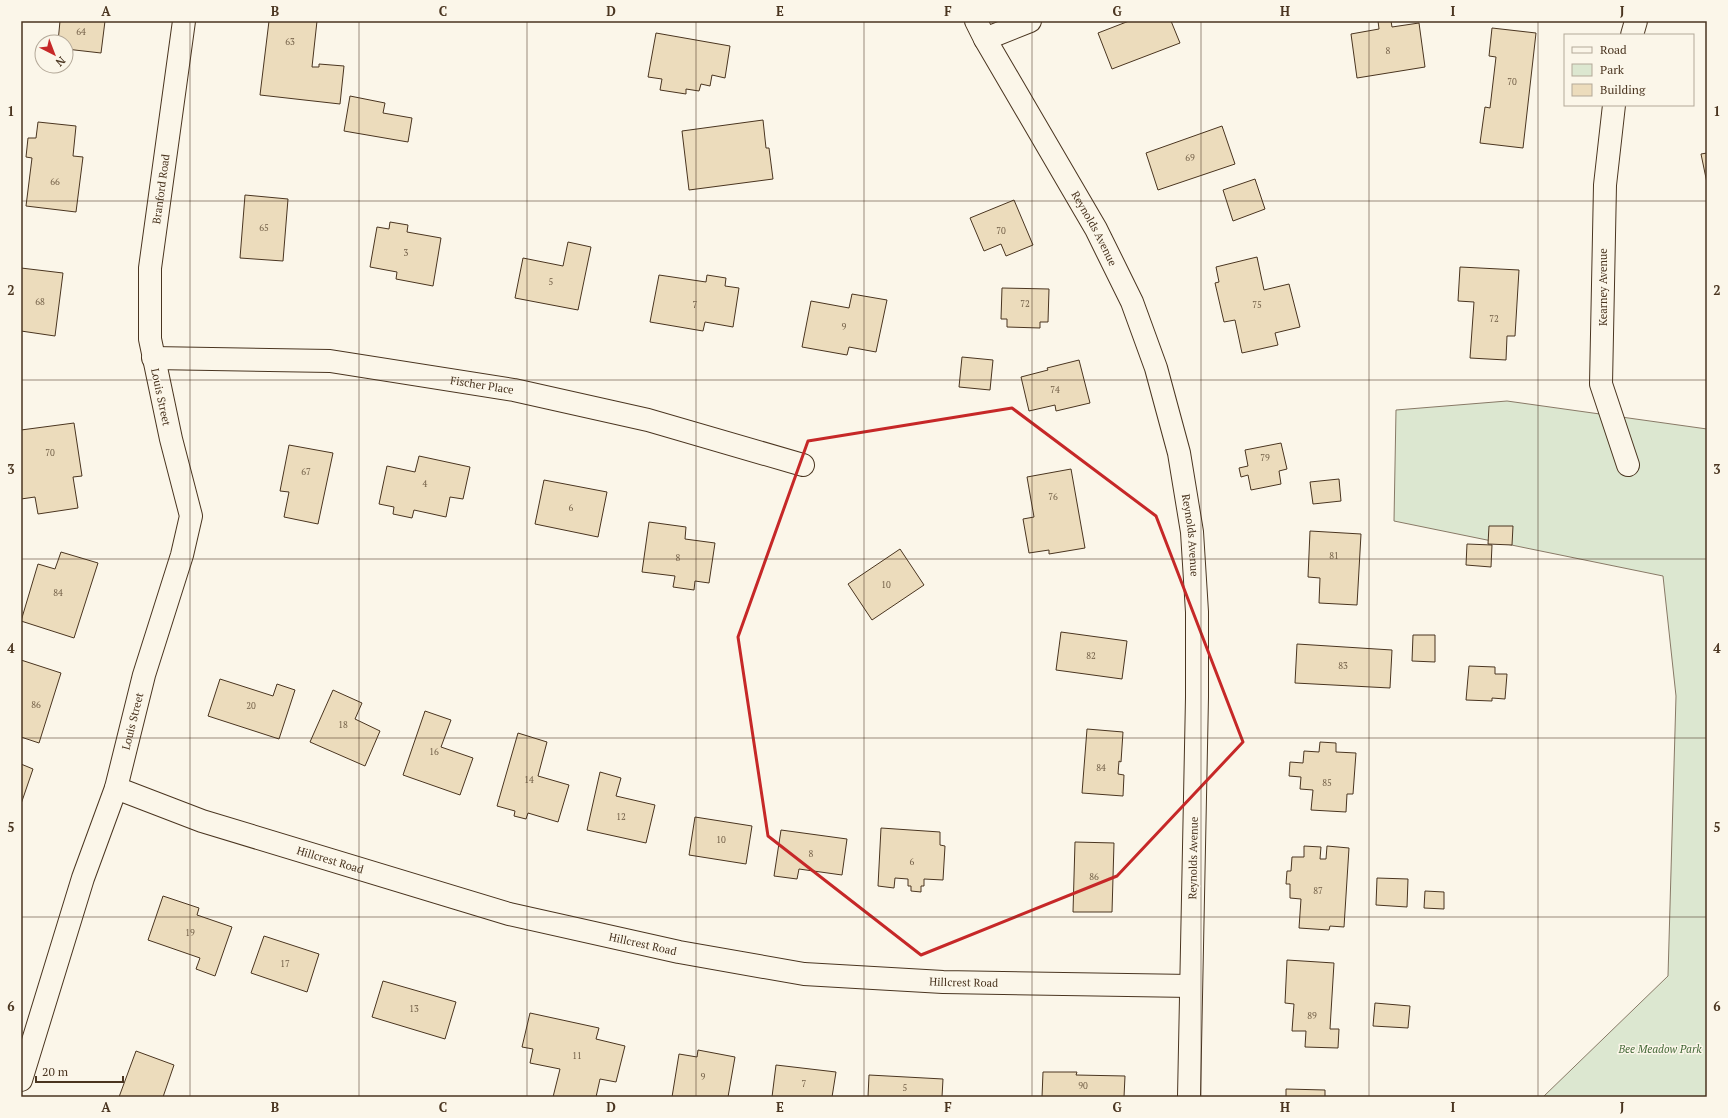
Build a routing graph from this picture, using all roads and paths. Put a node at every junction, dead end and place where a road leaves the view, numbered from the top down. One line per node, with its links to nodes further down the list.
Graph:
1 (184, 21): 7 (street, Branford Road)
2 (1030, 21): 4 (street)
3 (1636, 21): 5 (street)
4 (980, 30): 11 (street, Reynolds Avenue)
5 (1632, 34)
6 (1614, 106): 9 (street, Kearney Avenue)
7 (153, 358): 8 (street, Fischer Place); 10 (street, Louis Street)
8 (803, 465)
9 (1628, 465)
10 (116, 788): 11 (street, Hillcrest Road); 12 (street, Louis Street)
11 (1190, 986): 13 (street, Reynolds Avenue)
12 (21, 1080)
13 (1189, 1097)

